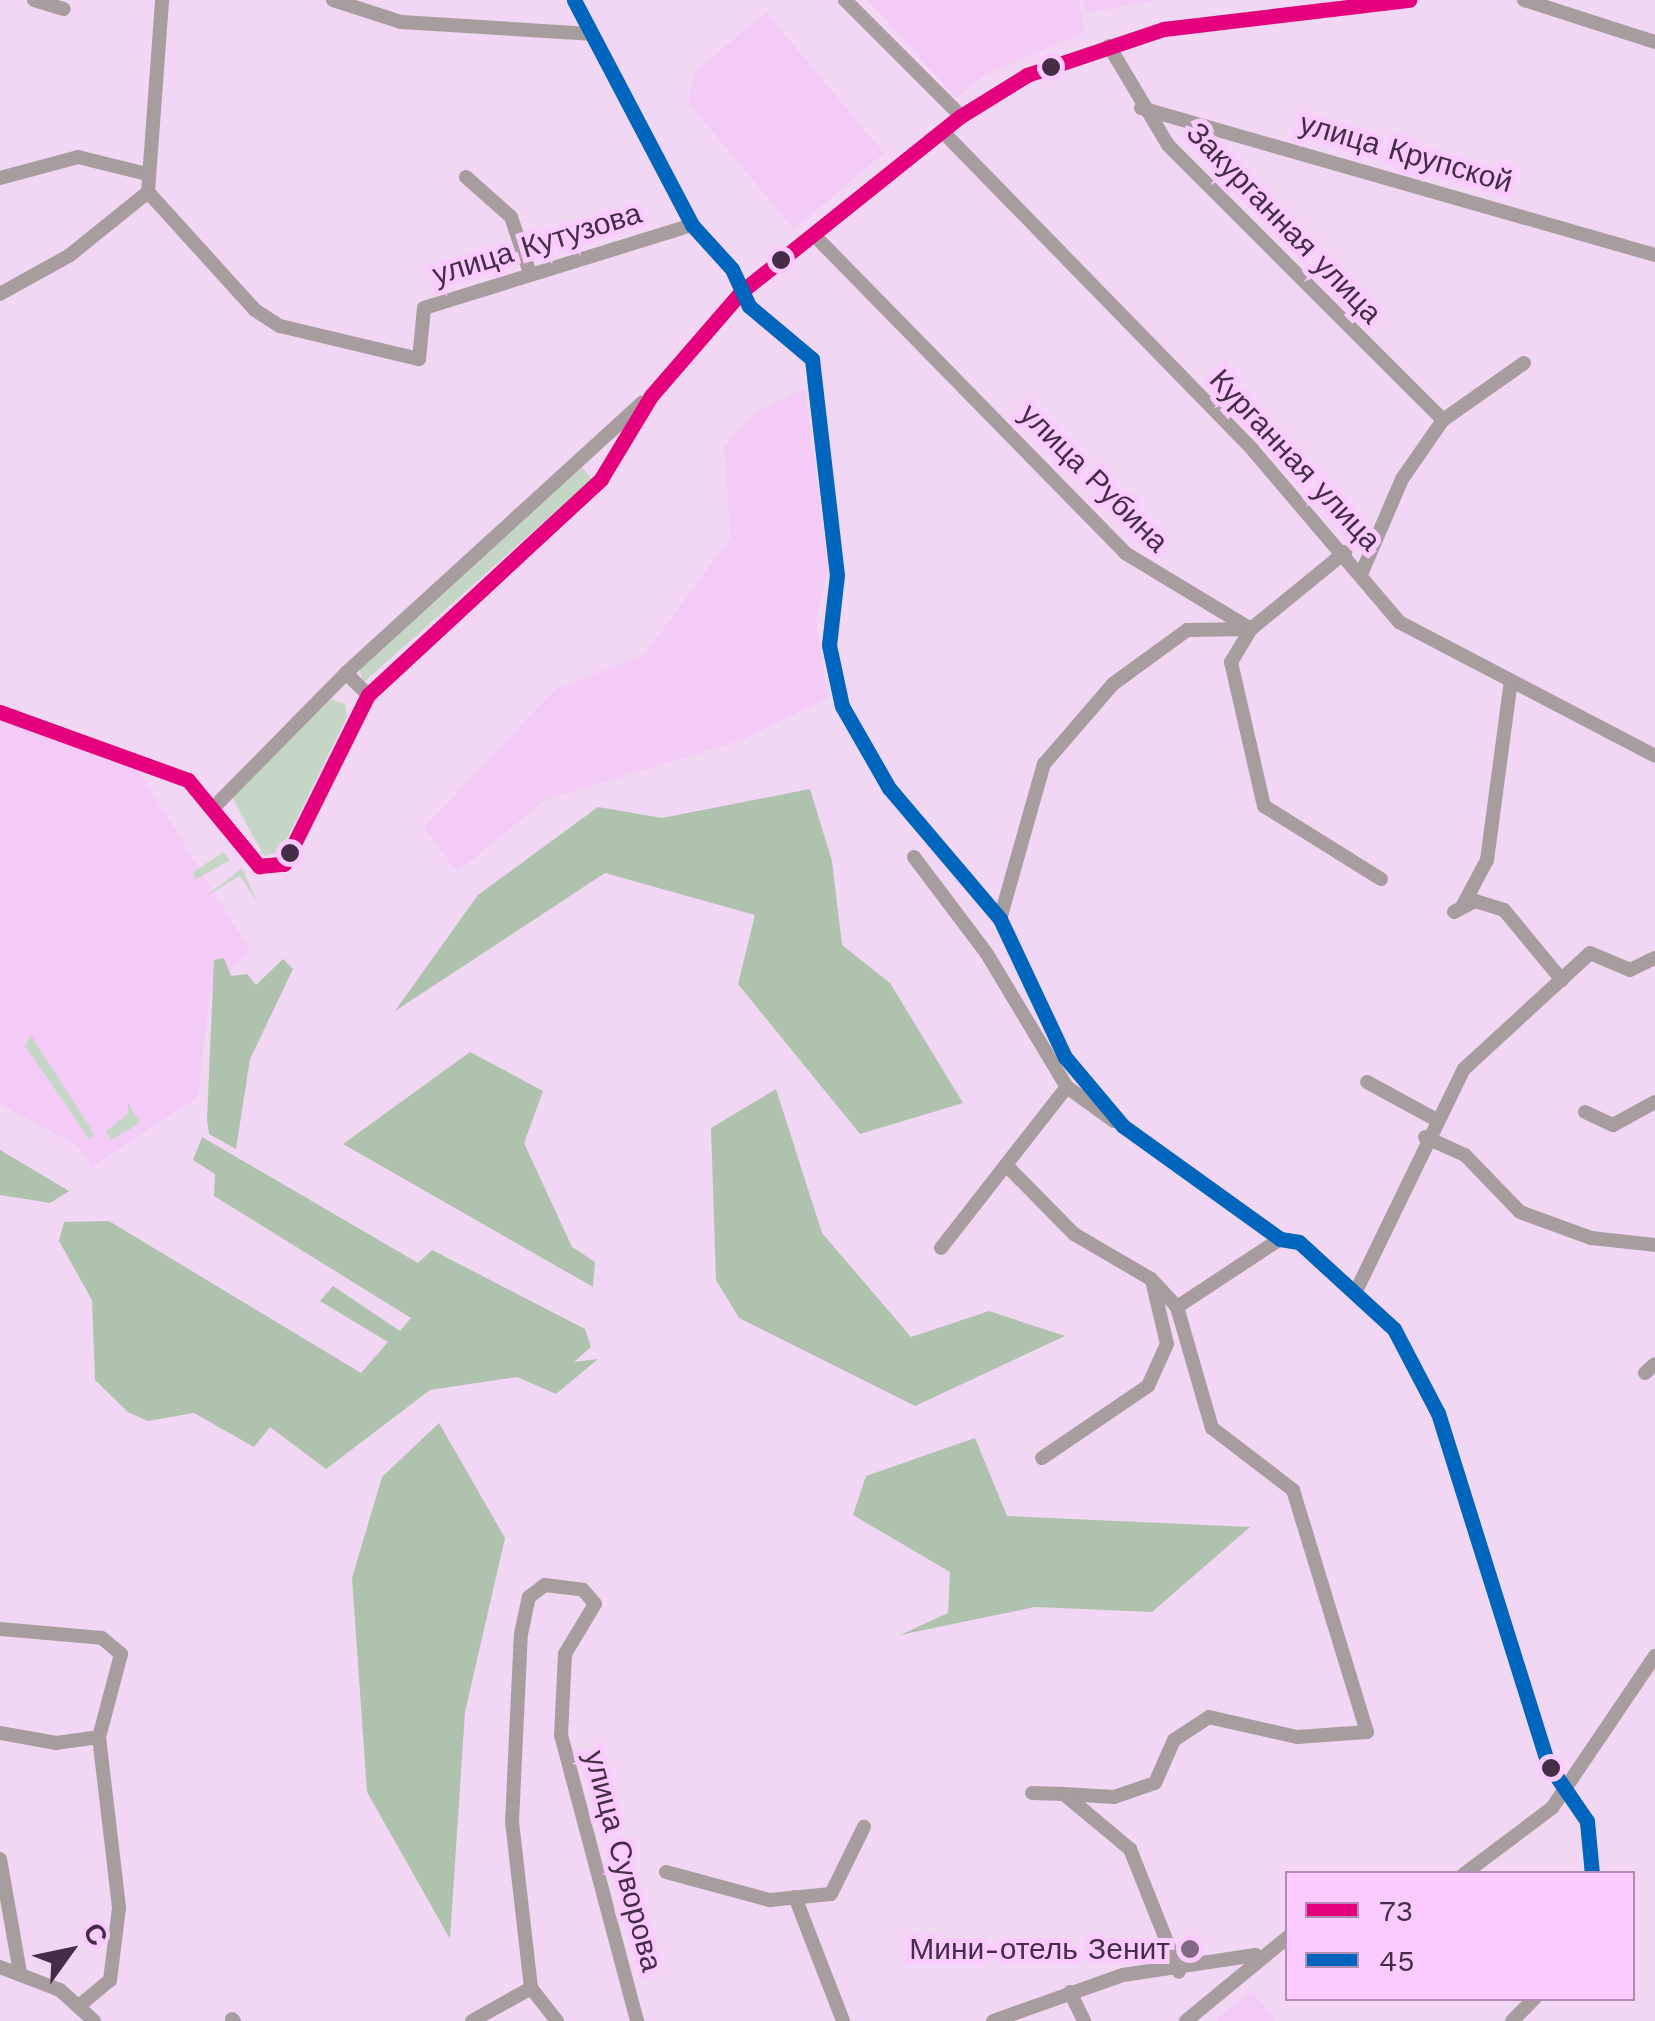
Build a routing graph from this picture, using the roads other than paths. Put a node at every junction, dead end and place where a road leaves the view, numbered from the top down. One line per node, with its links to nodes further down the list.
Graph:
1 (34, 0): 10 (street)
2 (162, 0): 17 (street)
3 (333, 0): 11 (street)
4 (574, 0): 11 (street)
5 (845, 0): 15 (street)
6 (1408, 0): 8 (street)
7 (1524, 0): 9 (street)
8 (1296, 4): 13 (street)
9 (1564, 6): 12 (street)
10 (64, 9)
11 (590, 34): 21 (street)
12 (1655, 42)
13 (1108, 46): 14 (street, Закурганная улица); 15 (street)
14 (1141, 108): 23 (street, улица Крупской); 29 (street, Закурганная улица)
15 (961, 116): 16 (street)
16 (942, 132): 22 (street); 30 (street, Курганная улица)
17 (148, 174): 19 (street); 20 (street)
18 (466, 177): 24 (street)
19 (0, 178)
20 (148, 192): 24 (street, улица Кутузова); 26 (street)
21 (692, 225): 24 (street, улица Кутузова); 25 (street)
22 (814, 235): 25 (street); 32 (street, улица Рубина)
23 (1655, 255)
24 (530, 273)
25 (742, 292): 28 (street); 41 (street)
26 (0, 294)
27 (1524, 363): 29 (street)
28 (650, 396): 33 (street); 35 (street)
29 (1443, 420): 31 (street)
30 (1344, 552): 31 (street, Курганная улица); 32 (street)
31 (1362, 572): 34 (street, Курганная улица)
32 (1251, 629): 40 (street); 41 (street)
33 (346, 673): 35 (street); 38 (street)
34 (1510, 687): 37 (street, Курганная улица); 43 (street)
35 (368, 695): 38 (street)
36 (0, 712): 38 (street)
37 (1655, 756)
38 (218, 804)
39 (914, 858): 45 (street)
40 (1381, 879)
41 (1000, 919): 49 (street)
42 (1655, 958): 43 (street)
43 (1562, 980): 48 (street)
44 (1366, 1082): 48 (street)
45 (1067, 1087): 49 (street); 51 (street)
46 (1655, 1102): 47 (street)
47 (1585, 1112)
48 (1433, 1118): 50 (street)
49 (1123, 1126): 52 (street)
50 (1425, 1137): 53 (street); 56 (street)
51 (1006, 1165): 54 (street); 55 (street)
52 (1280, 1239): 56 (street); 57 (street)
53 (1655, 1245)
54 (941, 1248)
55 (1151, 1279): 57 (street); 58 (street)
56 (1358, 1288): 63 (street)
57 (1177, 1307): 65 (street)
58 (1042, 1458)
59 (0, 1629): 62 (street)
60 (1655, 1656): 63 (street)
61 (0, 1733): 62 (street)
62 (99, 1737): 80 (street)
63 (1567, 1790): 68 (street); 69 (street)
64 (1032, 1793): 65 (street)
65 (1064, 1794): 76 (street)
66 (864, 1826): 71 (street)
67 (0, 1859): 75 (street)
68 (1468, 1871)
69 (1592, 1871)
70 (666, 1872): 71 (street)
71 (796, 1898): 85 (street)
72 (1285, 1939): 73 (street)
73 (1255, 1955): 76 (street); 88 (street)
74 (0, 1966): 75 (street)
75 (20, 1972): 80 (street)
76 (1179, 1972): 78 (street)
77 (530, 1988): 82 (street); 83 (street); 84 (street, улица Суворова)
78 (1070, 1992): 86 (street); 87 (street)
79 (1532, 2001): 89 (street)
80 (81, 2004): 81 (street)
81 (94, 2021)
82 (472, 2021)
83 (557, 2021)
84 (637, 2021)
85 (843, 2021)
86 (993, 2021)
87 (1084, 2021)
88 (1186, 2021)
89 (1512, 2021)

